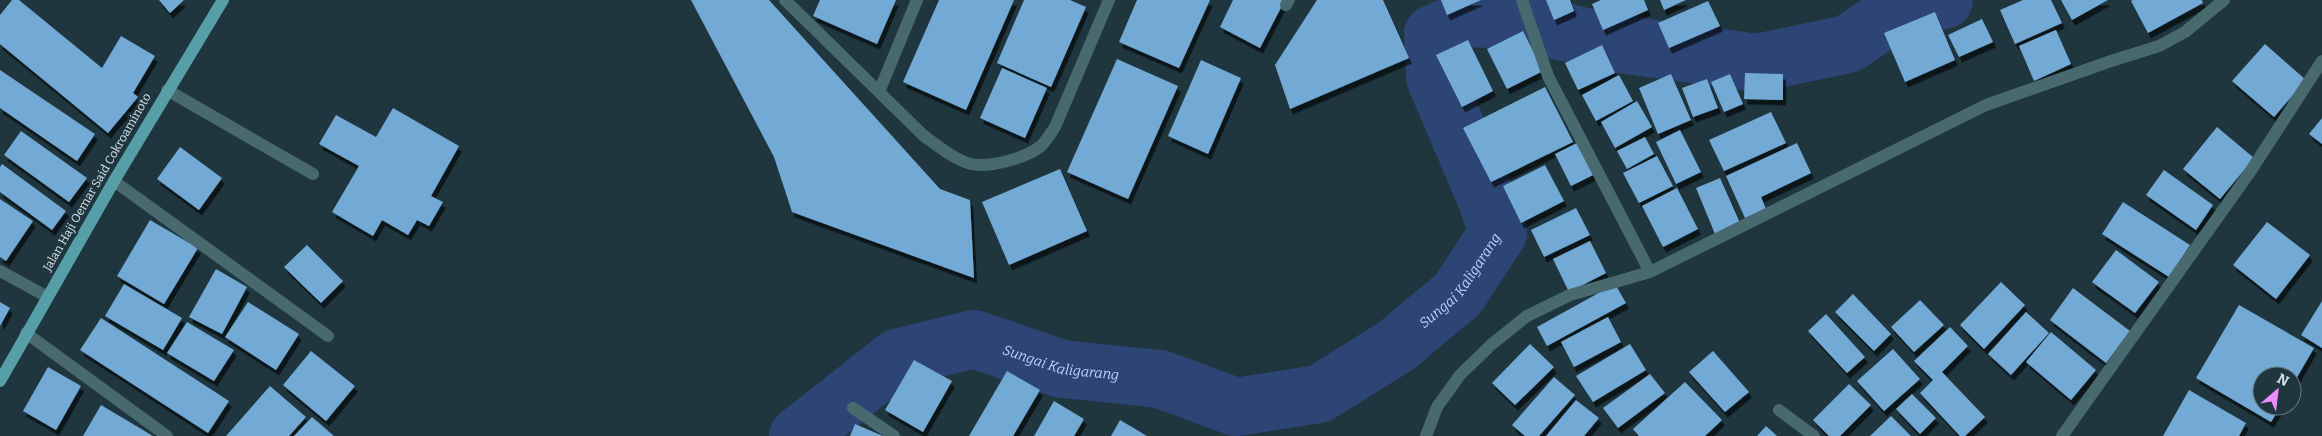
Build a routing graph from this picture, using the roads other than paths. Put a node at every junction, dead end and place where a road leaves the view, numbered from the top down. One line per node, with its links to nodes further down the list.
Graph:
1 (223, 0): 8 (main road, Jalan Haji Oemar Said Cokroaminoto)
2 (785, 0): 9 (street)
3 (917, 0): 9 (street)
4 (1109, 0): 9 (street)
5 (2224, 0): 13 (street)
6 (1523, 1): 13 (street)
7 (2322, 61): 24 (street)
8 (167, 90): 10 (street); 11 (main road, Jalan Haji Oemar Said Cokroaminoto)
9 (879, 92)
10 (313, 174)
11 (114, 181): 14 (main road, Jalan Haji Oemar Said Cokroaminoto); 16 (street)
12 (0, 271): 14 (street)
13 (1650, 272): 22 (street)
14 (46, 296): 15 (main road, Jalan Haji Oemar Said Cokroaminoto)
15 (26, 333): 17 (main road, Jalan Haji Oemar Said Cokroaminoto); 20 (street)
16 (328, 336)
17 (0, 381)
18 (853, 408): 21 (street)
19 (1779, 410): 23 (street)
20 (167, 436)
21 (894, 436)
22 (1426, 436)
23 (1814, 436)
24 (2062, 436)

